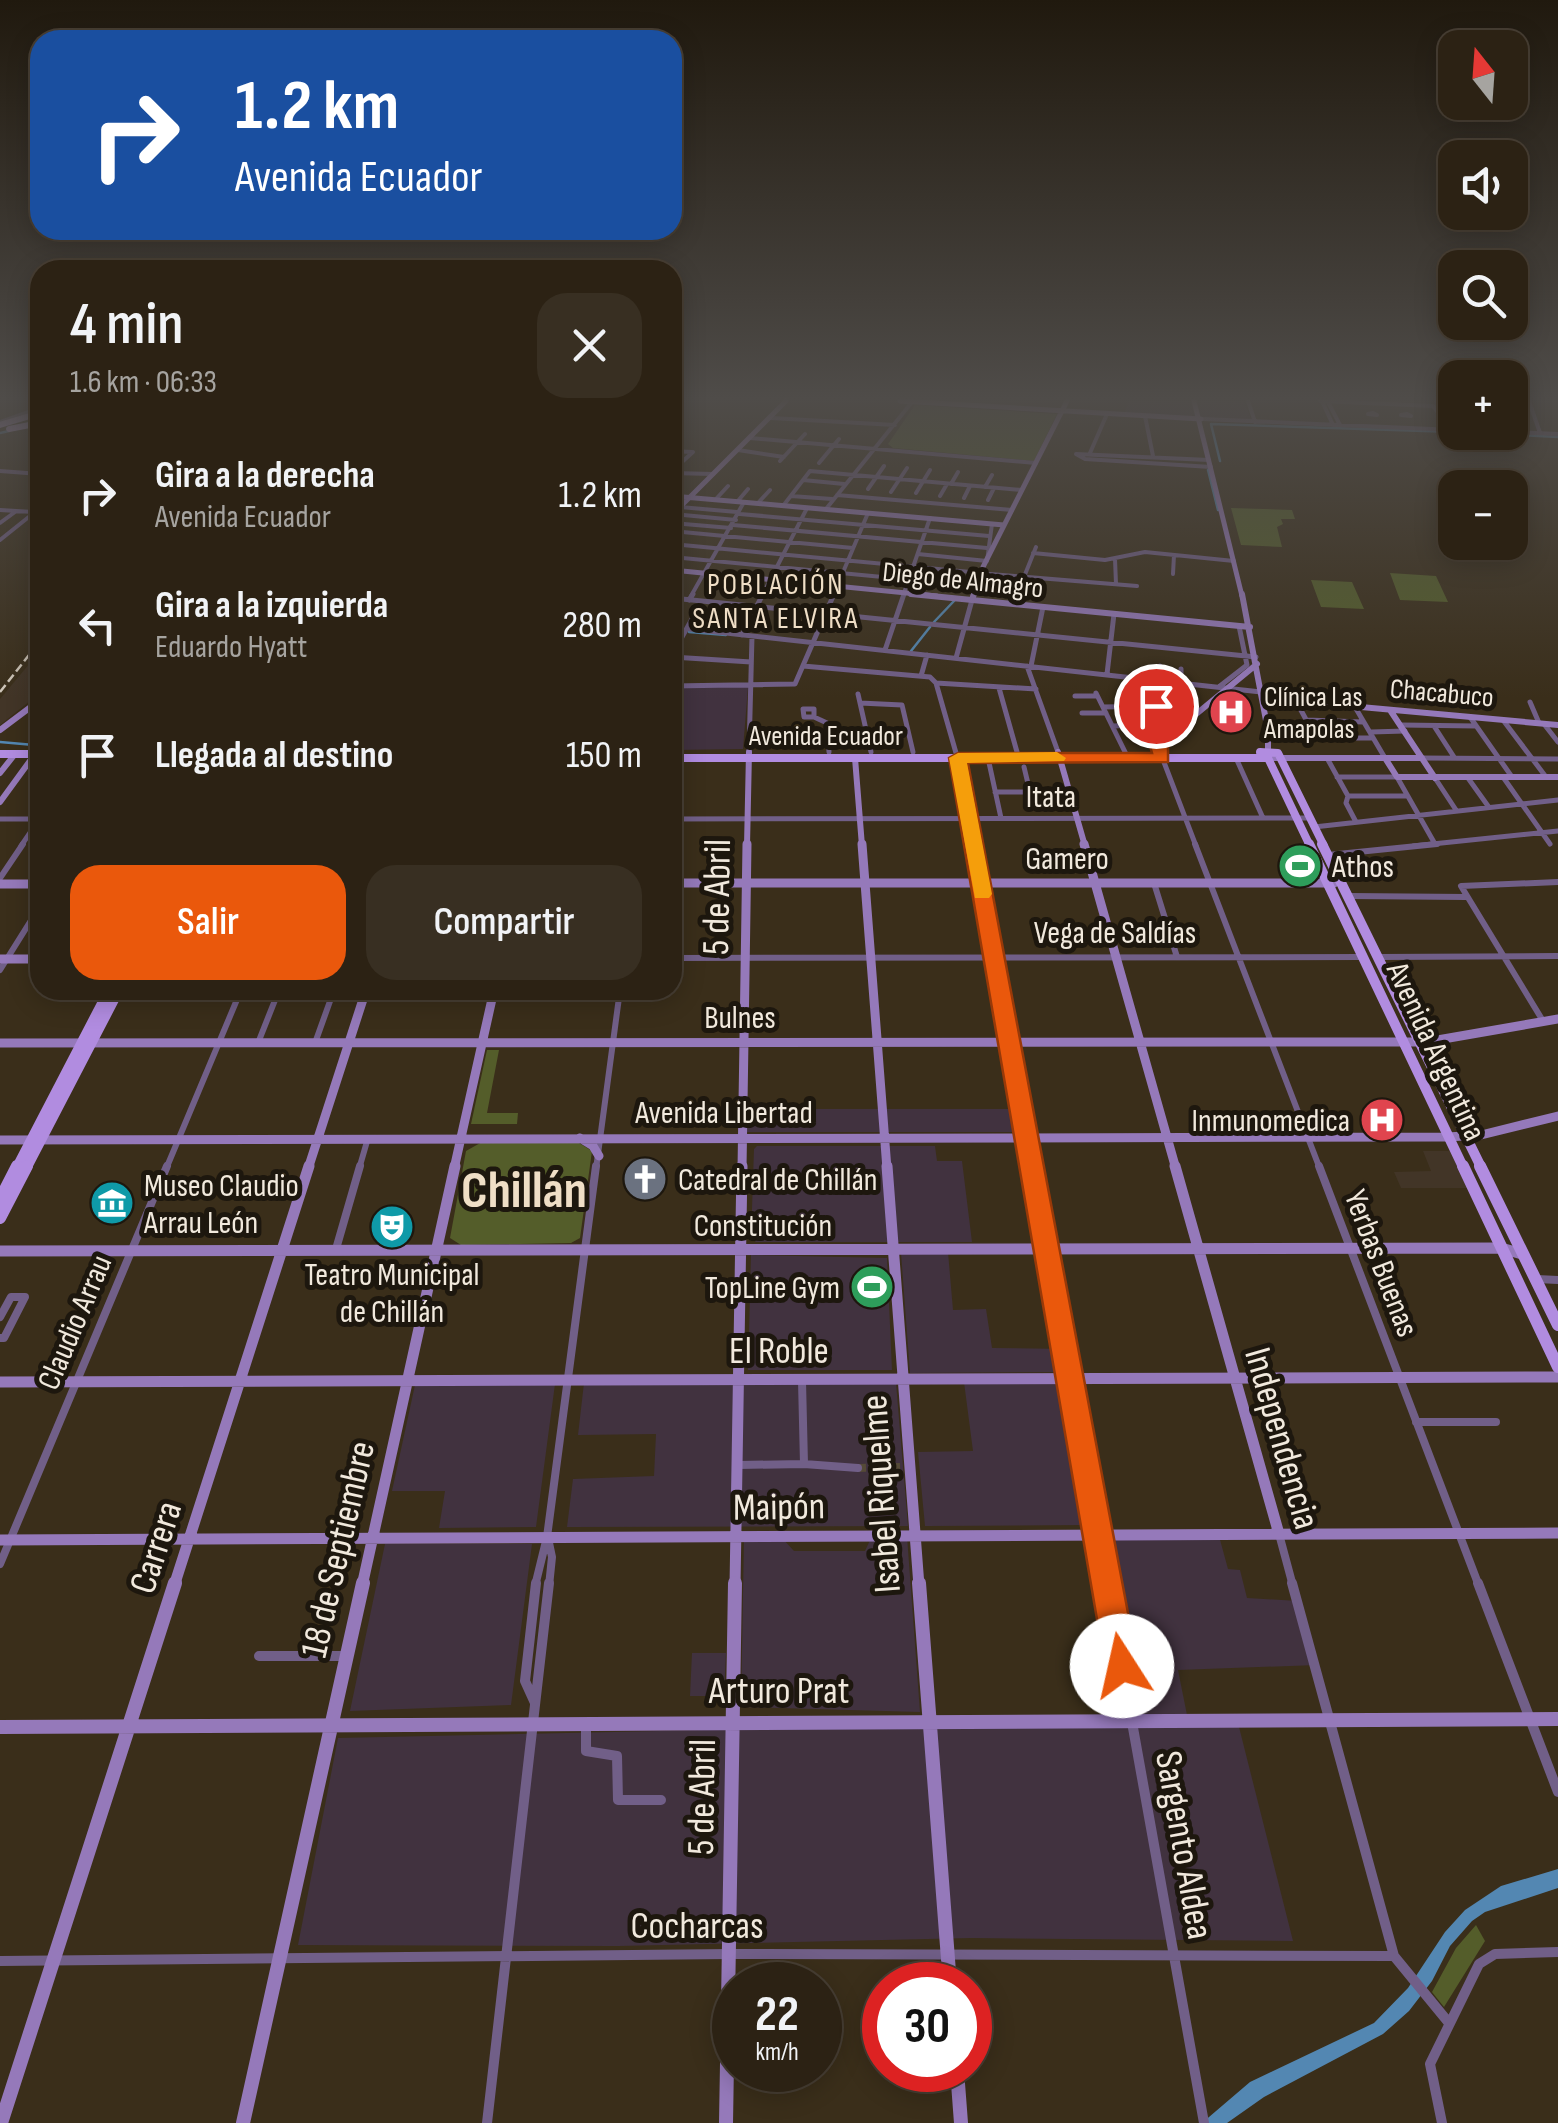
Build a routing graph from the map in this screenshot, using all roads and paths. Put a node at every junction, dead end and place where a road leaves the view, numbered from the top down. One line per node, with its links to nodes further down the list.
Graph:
1 (715, 500): 8 (street)
2 (761, 500): 9 (street)
3 (788, 500): 11 (street)
4 (833, 500): 15 (street)
5 (877, 500): 17 (street)
6 (1017, 500): 17 (street)
7 (1219, 500): 53 (street)
8 (740, 502): 9 (street); 25 (street)
9 (758, 504): 11 (street)
10 (854, 504): 19 (street)
11 (783, 506): 14 (street)
12 (876, 506): 21 (street)
13 (682, 507): 25 (street)
14 (807, 508): 15 (street); 26 (street)
15 (826, 509): 19 (street)
16 (0, 510): 18 (street)
17 (1012, 510): 30 (street)
18 (16, 511): 20 (street); 27 (street)
19 (850, 511): 21 (street)
20 (30, 512)
21 (870, 513): 23 (street); 29 (street)
22 (30, 516): 34 (street)
23 (935, 516): 28 (street); 33 (street)
24 (682, 517): 25 (street)
25 (736, 520): 26 (street); 32 (street); 36 (street)
26 (801, 520): 29 (street); 32 (street)
27 (0, 523)
28 (992, 524): 30 (street); 38 (street)
29 (863, 525): 33 (street); 37 (street)
30 (1004, 525): 55 (street)
31 (0, 531): 34 (street)
32 (795, 531): 37 (street); 40 (street)
33 (926, 531): 38 (street); 41 (street)
34 (12, 532): 39 (street)
35 (682, 533): 36 (street)
36 (726, 536): 40 (street); 43 (street)
37 (858, 536): 41 (street); 44 (street)
38 (989, 536): 45 (street)
39 (0, 540)
40 (789, 542): 44 (street); 47 (street)
41 (922, 542): 45 (street); 48 (street)
42 (682, 545): 43 (street)
43 (720, 548): 46 (street); 54 (street)
44 (853, 548): 52 (street)
45 (987, 548): 55 (street)
46 (748, 551): 47 (street); 56 (street)
47 (783, 554): 52 (street); 57 (street)
48 (918, 554): 55 (street); 58 (street)
49 (1174, 555): 51 (street); 53 (street); 64 (street)
50 (682, 558): 54 (street)
51 (1115, 558): 66 (street); 69 (street)
52 (848, 560): 58 (street); 61 (street)
53 (1234, 560): 85 (street)
54 (712, 561): 56 (street); 60 (street)
55 (987, 561): 62 (street)
56 (741, 564): 57 (street)
57 (777, 566): 61 (street); 68 (street)
58 (913, 567): 62 (street); 67 (street)
59 (682, 571): 60 (street, Diego de Almagro)
60 (705, 573): 68 (street, Diego de Almagro); 76 (street)
61 (842, 573): 67 (street); 71 (street)
62 (981, 573): 72 (street)
63 (990, 574): 65 (street)
64 (1173, 574)
65 (1006, 575): 66 (street); 70 (street)
66 (1024, 577): 69 (street)
67 (909, 579): 72 (street); 74 (street)
68 (770, 580): 71 (street, Diego de Almagro); 79 (street)
69 (1116, 584): 73 (street)
70 (1004, 585)
71 (837, 586): 74 (street, Diego de Almagro); 81 (street)
72 (977, 586): 77 (street)
73 (1136, 586)
74 (904, 593): 77 (street, Diego de Almagro); 83 (street)
75 (682, 599): 76 (street)
76 (689, 600): 78 (street)
77 (972, 600): 80 (street, Diego de Almagro); 86 (street)
78 (702, 601): 79 (street); 87 (street)
79 (756, 607): 81 (street); 88 (street)
80 (1042, 607): 82 (street, Diego de Almagro); 89 (street)
81 (825, 614): 83 (street); 93 (street)
82 (1114, 614): 84 (street, Diego de Almagro); 92 (street)
83 (895, 621): 86 (street); 94 (street)
84 (1239, 626): 85 (street, Diego de Almagro); 96 (street)
85 (1250, 627): 99 (street)
86 (964, 628): 89 (street); 98 (street)
87 (688, 631): 88 (street); 91 (street)
88 (742, 635): 90 (street)
89 (1037, 635): 92 (street); 102 (street)
90 (752, 638): 93 (street); 100 (street)
91 (682, 640)
92 (1110, 643): 96 (street); 105 (street)
93 (812, 644): 94 (street); 101 (street)
94 (884, 650): 95 (street)
95 (927, 655): 98 (street); 106 (street)
96 (1245, 656): 99 (street); 112 (street)
97 (682, 657): 100 (street)
98 (956, 658): 102 (street)
99 (1256, 661): 112 (street); 116 (street)
100 (751, 662): 111 (street)
101 (803, 666): 106 (street); 111 (street)
102 (1029, 666): 105 (street); 114 (street)
103 (1160, 666): 107 (street)
104 (1181, 669): 108 (street)
105 (1107, 674): 107 (street)
106 (921, 676): 109 (street)
107 (1159, 680): 108 (street)
108 (1181, 682): 112 (street)
109 (936, 683): 113 (street); 151 (street, Sargento Aldea)
110 (682, 686): 111 (street)
111 (750, 686): 150 (street)
112 (1223, 687): 116 (street); 139 (street)
113 (999, 688): 114 (street); 147 (street)
114 (1036, 689): 152 (street)
115 (858, 694): 120 (street)
116 (1262, 695): 118 (street, Chacabuco); 155 (street)
117 (1075, 696): 123 (street)
118 (1296, 701): 121 (street, Chacabuco); 128 (street)
119 (1530, 702): 131 (street)
120 (860, 703): 145 (street); 146 (street)
121 (1355, 706): 124 (street, Chacabuco); 130 (street)
122 (30, 708): 138 (street)
123 (1105, 710): 125 (street); 132 (street); 135 (street)
124 (1390, 710): 127 (street, Chacabuco); 137 (street)
125 (1082, 714)
126 (814, 717): 144 (street)
127 (1470, 717): 129 (street, Chacabuco); 136 (street)
128 (1306, 720): 130 (street); 142 (street)
129 (1503, 720): 131 (street, Chacabuco); 166 (street)
130 (1364, 722): 140 (street)
131 (1542, 723): 134 (street, Chacabuco); 143 (street)
132 (1166, 724): 135 (street); 139 (street)
133 (1433, 725): 136 (street); 137 (street); 164 (street)
134 (1558, 725)
135 (1113, 726): 153 (street)
136 (1476, 726): 165 (street)
137 (1403, 728): 140 (street); 163 (street)
138 (0, 730)
139 (1172, 734): 154 (street)
140 (1371, 735): 142 (street); 162 (street)
141 (1298, 738): 142 (street)
142 (1316, 738)
143 (1558, 742)
144 (829, 752): 150 (main road, Avenida Ecuador); 158 (main road, Avenida Ecuador)
145 (870, 752): 146 (main road, Avenida Ecuador); 158 (main road, Avenida Ecuador)
146 (913, 752): 151 (main road, Avenida Ecuador)
147 (1017, 752): 151 (main road, Avenida Ecuador); 152 (main road, Avenida Ecuador)
148 (30, 755): 157 (main road)
149 (682, 755): 150 (main road, Avenida Ecuador)
150 (750, 755): 158 (main road, Avenida Ecuador); 198 (street, 5 de Abril)
151 (957, 755): 158 (main road, Avenida Ecuador); 159 (main road, Avenida Ecuador); 189 (street, Sargento Aldea)
152 (1059, 755): 153 (main road, Avenida Ecuador); 159 (main road, Avenida Ecuador); 179 (street, Independencia)
153 (1128, 755): 154 (main road, Avenida Ecuador)
154 (1161, 755): 155 (main road, Avenida Ecuador); 160 (main road, Avenida Ecuador); 192 (street, Yerbas Buenas)
155 (1274, 755): 160 (main road, Avenida Ecuador); 161 (street); 194 (main road, Avenida Argentina); 199 (main road, Avenida Argentina)
156 (0, 756): 157 (main road)
157 (13, 756): 170 (street)
158 (849, 756): 188 (street, Isabel Riquelme)
159 (988, 758): 177 (street)
160 (1236, 758): 193 (street)
161 (1327, 758): 162 (street); 171 (street)
162 (1385, 758): 163 (street); 172 (street)
163 (1422, 758): 164 (street); 173 (street)
164 (1455, 758): 165 (street)
165 (1499, 758): 166 (street); 175 (street)
166 (1532, 759): 167 (street); 176 (street)
167 (1558, 759)
168 (30, 763): 183 (street)
169 (1024, 767): 178 (street)
170 (0, 773)
171 (1337, 778): 172 (street); 180 (street)
172 (1396, 778): 173 (street); 181 (street)
173 (1435, 778): 174 (street); 186 (street)
174 (1468, 778): 175 (street); 185 (street)
175 (1508, 778): 176 (street); 184 (street)
176 (1554, 779)
177 (995, 792): 178 (street); 190 (street)
178 (1030, 792): 179 (street)
179 (1070, 792): 191 (street, Independencia)
180 (1348, 796): 181 (street); 200 (street)
181 (1408, 796): 187 (street)
182 (1558, 800): 184 (street)
183 (0, 802)
184 (1521, 804): 185 (street); 203 (street)
185 (1488, 806): 186 (street)
186 (1456, 810): 187 (street)
187 (1418, 814): 200 (street); 205 (street)
188 (860, 818): 189 (street, Itata); 198 (street, Itata); 212 (street, Isabel Riquelme)
189 (968, 818): 190 (street, Itata); 213 (street, Sargento Aldea)
190 (1001, 818): 191 (street, Itata)
191 (1077, 818): 192 (street, Itata); 214 (street, Independencia)
192 (1186, 818): 193 (street, Itata); 216 (street, Yerbas Buenas)
193 (1263, 818): 194 (street, Itata)
194 (1296, 818): 199 (street, Itata); 217 (main road, Avenida Argentina)
195 (0, 819): 196 (street)
196 (30, 819)
197 (682, 819): 198 (street, Itata)
198 (750, 819): 211 (street, 5 de Abril)
199 (1312, 822): 201 (street, Itata); 207 (main road, Avenida Argentina)
200 (1356, 822): 201 (street)
201 (1338, 824)
202 (1558, 830): 203 (street)
203 (1541, 832): 205 (street); 206 (street)
204 (30, 834): 208 (street)
205 (1435, 844): 207 (street)
206 (1550, 844)
207 (1328, 855): 218 (main road, Avenida Argentina)
208 (0, 881): 210 (street)
209 (1558, 882): 221 (street)
210 (30, 883)
211 (749, 883): 212 (street, Gamero); 219 (street, Gamero); 234 (street, 5 de Abril)
212 (865, 883): 213 (street, Gamero); 235 (street, Isabel Riquelme)
213 (980, 883): 214 (street, Gamero); 225 (street, Sargento Aldea)
214 (1096, 883): 215 (street, Gamero); 226 (street, Independencia)
215 (1154, 883): 216 (street, Gamero); 227 (street)
216 (1211, 883): 217 (street, Gamero); 228 (street, Yerbas Buenas)
217 (1328, 883): 218 (street, Gamero); 229 (main road, Avenida Argentina)
218 (1342, 883): 220 (main road, Avenida Argentina)
219 (682, 884)
220 (1348, 896): 221 (street); 230 (main road, Avenida Argentina)
221 (1468, 897): 223 (street)
222 (30, 920): 231 (street)
223 (1504, 956): 224 (street, Vega de Saldías); 230 (street, Vega de Saldías); 246 (street)
224 (1558, 956)
225 (993, 957): 226 (street, Vega de Saldías); 235 (street, Vega de Saldías); 254 (street, Sargento Aldea)
226 (1116, 957): 227 (street, Vega de Saldías); 255 (street, Independencia)
227 (1177, 957): 228 (street, Vega de Saldías)
228 (1239, 957): 229 (street, Vega de Saldías); 256 (street, Yerbas Buenas)
229 (1362, 957): 230 (street, Vega de Saldías); 257 (main road, Avenida Argentina)
230 (1378, 957): 258 (main road, Avenida Argentina)
231 (4, 958): 232 (street); 236 (street)
232 (30, 958)
233 (682, 958): 234 (street, Vega de Saldías)
234 (747, 958): 235 (street, Vega de Saldías); 252 (street, 5 de Abril)
235 (870, 958): 253 (street, Isabel Riquelme)
236 (0, 970)
237 (105, 1000): 260 (main road)
238 (112, 1000): 260 (main road)
239 (238, 1000): 261 (street, Claudio Arrau)
240 (275, 1000): 247 (street)
241 (330, 1000): 248 (street)
242 (363, 1000): 249 (street, Carrera)
243 (492, 1000): 250 (street, 18 de Septiembre)
244 (619, 1000): 251 (street)
245 (1558, 1020): 246 (street, Bulnes)
246 (1544, 1022): 258 (street, Bulnes)
247 (258, 1042): 248 (street, Bulnes); 261 (street, Bulnes)
248 (315, 1042): 249 (street, Bulnes)
249 (349, 1042): 250 (street, Bulnes); 272 (street, Carrera)
250 (482, 1042): 251 (street, Bulnes); 274 (street, 18 de Septiembre)
251 (614, 1042): 252 (street, Bulnes); 268 (street)
252 (746, 1042): 253 (street, Bulnes); 269 (street, 5 de Abril)
253 (877, 1042): 254 (street, Bulnes); 270 (street, Isabel Riquelme)
254 (1009, 1042): 255 (street, Bulnes); 263 (street, Sargento Aldea)
255 (1140, 1042): 256 (street, Bulnes); 264 (street, Independencia)
256 (1271, 1042): 257 (street, Bulnes); 265 (street, Yerbas Buenas)
257 (1402, 1042): 258 (street, Bulnes); 271 (main road, Avenida Argentina)
258 (1420, 1042): 266 (main road, Avenida Argentina)
259 (0, 1043): 260 (street, Bulnes)
260 (87, 1043): 261 (street, Bulnes); 276 (main road)
261 (219, 1043): 277 (street, Claudio Arrau)
262 (1558, 1116): 266 (street, Avenida Libertad)
263 (1026, 1136): 264 (street, Avenida Libertad); 270 (street, Avenida Libertad); 288 (street, Sargento Aldea)
264 (1167, 1136): 265 (street, Avenida Libertad); 289 (street, Independencia)
265 (1307, 1136): 271 (street, Avenida Libertad); 290 (street, Yerbas Buenas)
266 (1466, 1136): 271 (street, Avenida Libertad); 282 (main road, Avenida Argentina)
267 (577, 1137): 268 (street, Avenida Libertad); 275 (street, Avenida Libertad); 281 (street)
268 (602, 1137): 269 (street, Avenida Libertad); 281 (street)
269 (744, 1137): 270 (street, Avenida Libertad); 298 (street, 5 de Abril)
270 (885, 1137): 292 (street, Isabel Riquelme)
271 (1447, 1137): 279 (main road, Avenida Argentina)
272 (318, 1138): 273 (street, Avenida Libertad); 277 (street, Avenida Libertad); 293 (street, Carrera)
273 (368, 1138): 274 (street, Avenida Libertad); 294 (street)
274 (462, 1138): 275 (street, Avenida Libertad); 280 (street, 18 de Septiembre)
275 (486, 1138): 280 (street)
276 (36, 1139): 277 (street, Avenida Libertad); 278 (street, Avenida Libertad); 283 (main road); 286 (main road)
277 (179, 1139): 300 (street, Claudio Arrau)
278 (0, 1140)
279 (1456, 1154): 282 (main road); 284 (main road, Avenida Argentina)
280 (458, 1155): 287 (street, 18 de Septiembre)
281 (599, 1156): 297 (street)
282 (1476, 1158): 285 (main road, Avenida Argentina)
283 (0, 1199)
284 (1483, 1210): 285 (main road); 291 (main road, Avenida Argentina)
285 (1502, 1210): 301 (main road, Avenida Argentina)
286 (0, 1218)
287 (442, 1230): 295 (street, 18 de Septiembre); 296 (street)
288 (1046, 1248): 289 (street, Constitución); 292 (street, Constitución); 310 (street, Sargento Aldea)
289 (1198, 1248): 290 (street, Constitución); 311 (street, Independencia)
290 (1350, 1248): 291 (street, Constitución); 308 (street, Yerbas Buenas)
291 (1501, 1248): 301 (street, Constitución); 307 (main road, Avenida Argentina)
292 (894, 1249): 298 (street, Constitución); 309 (street, Isabel Riquelme)
293 (282, 1250): 294 (street, Constitución); 300 (street, Constitución); 319 (street, Carrera)
294 (336, 1250): 295 (street, Constitución)
295 (438, 1250): 296 (street, Constitución); 316 (street, 18 de Septiembre)
296 (461, 1250): 297 (street, Constitución)
297 (584, 1250): 298 (street, Constitución); 313 (street)
298 (741, 1250): 314 (street, 5 de Abril)
299 (0, 1251): 300 (street, Constitución)
300 (132, 1251): 318 (street, Claudio Arrau)
301 (1524, 1255): 302 (main road, Avenida Argentina)
302 (1536, 1279): 303 (street); 305 (main road, Avenida Argentina)
303 (1558, 1280)
304 (0, 1317): 306 (street)
305 (1558, 1324)
306 (0, 1338)
307 (1558, 1367)
308 (1399, 1377): 311 (street, El Roble); 312 (street, El Roble); 320 (street, Yerbas Buenas)
309 (904, 1378): 310 (street, El Roble); 315 (street, El Roble); 326 (street, Isabel Riquelme)
310 (1070, 1378): 311 (street, El Roble); 327 (street, Sargento Aldea)
311 (1234, 1378): 328 (street, Independencia)
312 (1558, 1378)
313 (566, 1380): 314 (street, El Roble); 316 (street, El Roble); 331 (street)
314 (738, 1380): 315 (street, El Roble); 323 (street, 5 de Abril)
315 (802, 1380): 322 (street)
316 (408, 1381): 319 (street, El Roble); 332 (street, 18 de Septiembre)
317 (0, 1382): 318 (street, El Roble)
318 (76, 1382): 319 (street, El Roble); 334 (street, Claudio Arrau)
319 (240, 1382): 333 (street, Carrera)
320 (1416, 1422): 321 (street); 329 (street, Yerbas Buenas)
321 (1496, 1422)
322 (804, 1464): 323 (street); 324 (street)
323 (739, 1465): 330 (street, 5 de Abril)
324 (858, 1468)
325 (1558, 1533): 329 (street, Maipón)
326 (916, 1534): 327 (street, Maipón); 330 (street, Maipón); 343 (street, Isabel Riquelme)
327 (1098, 1534): 328 (street, Maipón); 341 (street, Sargento Aldea)
328 (1279, 1534): 329 (street, Maipón); 340 (street, Independencia)
329 (1458, 1534): 338 (street, Yerbas Buenas)
330 (738, 1536): 331 (street, Maipón); 342 (street, 5 de Abril)
331 (548, 1537): 332 (street, Maipón); 344 (street)
332 (372, 1538): 333 (street, Maipón); 337 (street, 18 de Septiembre)
333 (189, 1539): 334 (street, Maipón); 348 (street, Carrera)
334 (5, 1540): 335 (street, Claudio Arrau)
335 (0, 1564)
336 (259, 1656): 337 (street)
337 (346, 1656): 346 (street, 18 de Septiembre)
338 (1529, 1718): 339 (street, Arturo Prat); 340 (street, Arturo Prat); 349 (street, Yerbas Buenas)
339 (1558, 1718)
340 (1328, 1720): 341 (street, Arturo Prat); 355 (street, Independencia)
341 (1132, 1721): 343 (street, Arturo Prat); 354 (street, Sargento Aldea)
342 (735, 1722): 343 (street, Arturo Prat); 345 (street, Arturo Prat); 352 (street, 5 de Abril)
343 (930, 1722): 353 (street, Isabel Riquelme)
344 (532, 1724): 345 (street, Arturo Prat); 346 (street, Arturo Prat); 356 (street)
345 (586, 1724): 350 (street)
346 (330, 1725): 348 (street, Arturo Prat); 357 (street, 18 de Septiembre)
347 (0, 1726): 348 (street, Arturo Prat)
348 (129, 1726): 359 (street, Carrera)
349 (1558, 1792)
350 (661, 1800)
351 (1558, 1952): 361 (street)
352 (730, 1954): 353 (street, Cocharcas); 356 (street, Cocharcas); 366 (street, 5 de Abril)
353 (948, 1955): 354 (street, Cocharcas); 360 (street, Isabel Riquelme)
354 (1174, 1955): 355 (street, Cocharcas); 368 (street, Sargento Aldea)
355 (1394, 1956): 361 (street, Independencia)
356 (507, 1957): 357 (street, Cocharcas); 365 (street)
357 (279, 1960): 359 (street, Cocharcas); 364 (street, 18 de Septiembre)
358 (0, 1961): 359 (street, Cocharcas)
359 (54, 1961): 363 (street, Carrera)
360 (948, 1962)
361 (1449, 2022): 369 (street)
362 (959, 2092): 367 (street)
363 (2, 2123)
364 (243, 2123)
365 (487, 2123)
366 (726, 2123)
367 (961, 2123)
368 (1204, 2123)
369 (1442, 2123)

